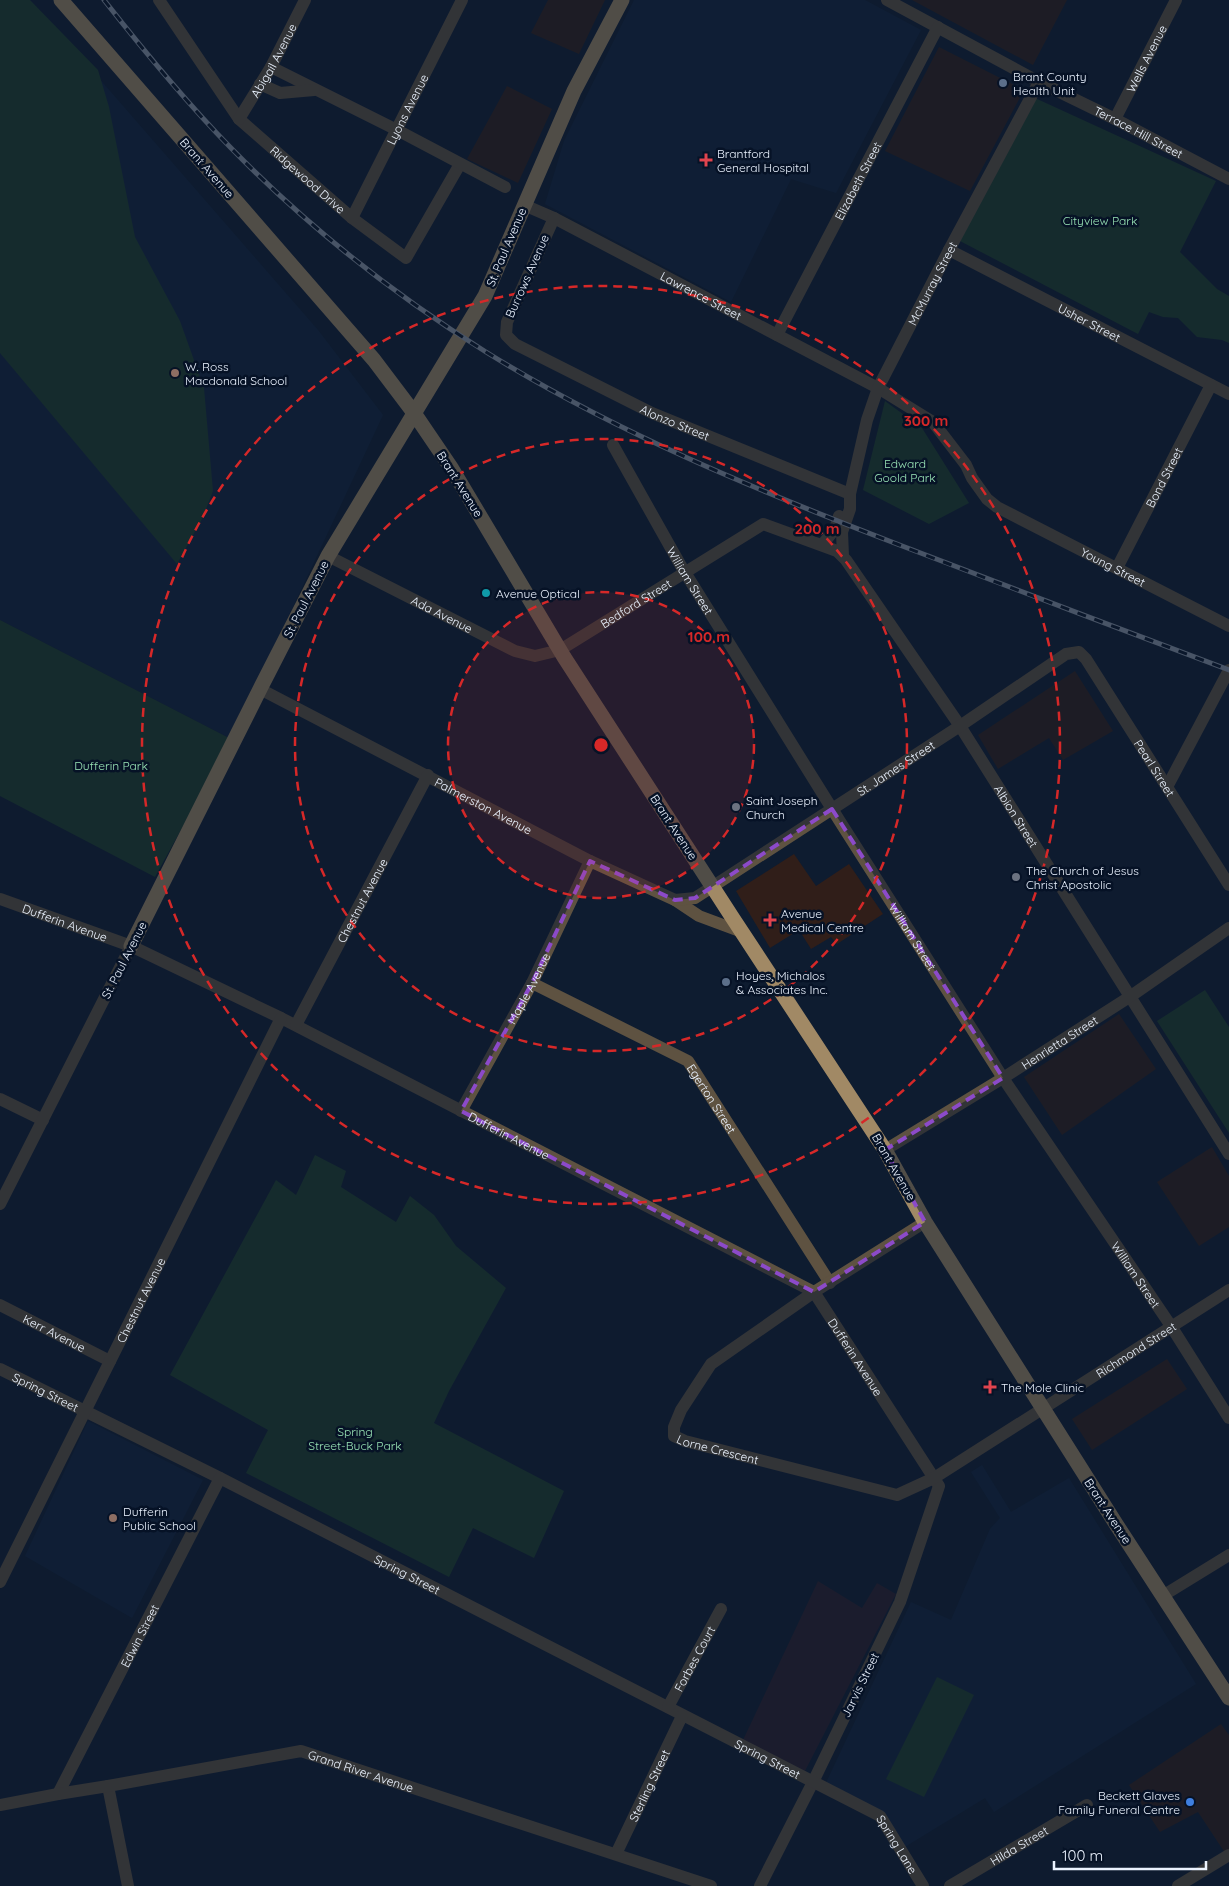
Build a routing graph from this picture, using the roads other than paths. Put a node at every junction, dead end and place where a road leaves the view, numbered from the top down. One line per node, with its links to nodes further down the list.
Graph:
1 (61, 0): 28 (main road, Brant Avenue)
2 (159, 0): 14 (street, Ridgewood Drive)
3 (305, 0): 9 (street, Abigail Avenue)
4 (462, 0): 15 (street, Lyons Avenue)
5 (622, 0): 19 (main road, St. Paul Avenue)
6 (887, 0): 8 (street, Terrace Hill Street)
7 (1176, 0): 13 (street, Wells Avenue)
8 (938, 27): 10 (street, Terrace Hill Street); 24 (street, Elizabeth Street)
9 (271, 67): 11 (street, Abigail Avenue); 12 (street)
10 (1039, 82): 13 (street, Terrace Hill Street); 22 (street, McMurray Street)
11 (260, 84): 12 (street); 14 (street, Abigail Avenue)
12 (314, 90): 15 (street)
13 (1115, 119): 17 (street, Terrace Hill Street)
14 (239, 120): 20 (street, Ridgewood Drive)
15 (397, 130): 16 (street); 20 (street, Lyons Avenue)
16 (460, 164): 18 (street); 20 (street, Ridgewood Drive)
17 (1229, 179)
18 (505, 187)
19 (524, 205): 21 (street, Lawrence Street); 28 (main road, St. Paul Avenue)
20 (352, 218)
21 (554, 218): 23 (street, Burrows Avenue); 24 (street, Lawrence Street)
22 (949, 250): 25 (street, Usher Street); 26 (street, McMurray Street)
23 (506, 335): 30 (street, Alonzo Street)
24 (777, 335): 26 (street, Lawrence Street)
25 (1211, 385): 27 (street, Usher Street); 35 (street, Bond Street)
26 (878, 388): 30 (street, McMurray Street); 35 (street, Young Street)
27 (1229, 394)
28 (414, 413): 33 (main road, St. Paul Avenue); 38 (main road, Brant Avenue)
29 (613, 445): 36 (street, William Street)
30 (850, 494): 32 (street, McMurray Street); 34 (street, McMurray Street)
31 (763, 524): 32 (street, Albion Street); 36 (street, Bedford Street)
32 (822, 545): 34 (street, Albion Street)
33 (328, 556): 38 (street, Ada Avenue); 41 (main road, St. Paul Avenue)
34 (843, 556): 42 (street, Albion Street)
35 (1117, 568): 37 (street, Young Street)
36 (683, 569): 38 (street, Bedford Street); 45 (street, William Street)
37 (1229, 626)
38 (560, 650): 48 (main road, Brant Avenue)
39 (1079, 652): 42 (street, St. James Street); 44 (street, Pearl Street)
40 (1229, 670): 44 (street)
41 (260, 689): 43 (street, Palmerston Avenue); 53 (main road, St. Paul Avenue)
42 (960, 726): 45 (street, St. James Street); 55 (street, Albion Street)
43 (428, 776): 46 (street, Palmerston Avenue); 57 (street, Chestnut Avenue)
44 (1167, 787): 47 (street, Pearl Street)
45 (832, 810): 48 (street, St. James Street); 58 (street, William Street)
46 (590, 861): 50 (street, Palmerston Avenue); 54 (street, Maple Avenue)
47 (1229, 885)
48 (712, 886): 50 (street); 52 (main road, Brant Avenue)
49 (0, 899): 53 (street, Dufferin Avenue)
50 (675, 900): 52 (street, Palmerston Avenue)
51 (1229, 928): 55 (street, Henrietta Street)
52 (742, 932): 62 (main road, Brant Avenue)
53 (131, 946): 56 (street, Dufferin Avenue); 61 (street, St. Paul Avenue)
54 (532, 983): 60 (street, Maple Avenue); 66 (street, Egerton Street)
55 (1131, 996): 58 (street, Henrietta Street); 63 (street, Albion Street)
56 (281, 1018): 57 (street, Dufferin Avenue); 71 (street, Chestnut Avenue)
57 (296, 1026): 60 (street, Dufferin Avenue)
58 (1003, 1078): 62 (street, Henrietta Street); 70 (street, William Street)
59 (0, 1098): 61 (street)
60 (461, 1111): 68 (street, Dufferin Avenue)
61 (42, 1120): 64 (street, St. Paul Avenue)
62 (885, 1150): 65 (main road, Brant Avenue)
63 (1229, 1154)
64 (0, 1204)
65 (925, 1222): 66 (street, Lorne Crescent); 73 (main road, Brant Avenue)
66 (830, 1283): 68 (street, Lorne Crescent)
67 (1229, 1290): 70 (street, Richmond Street)
68 (814, 1292): 77 (street, Dufferin Avenue); 77 (street, Lorne Crescent)
69 (0, 1305): 71 (street, Kerr Avenue)
70 (1171, 1326): 73 (street, Richmond Street); 75 (street, William Street)
71 (110, 1361): 74 (street, Chestnut Avenue)
72 (0, 1369): 74 (street, Spring Street)
73 (1043, 1409): 77 (street, Lorne Crescent); 80 (main road, Brant Avenue)
74 (84, 1411): 76 (street, Spring Street); 79 (street, Chestnut Avenue)
75 (1229, 1418)
76 (220, 1478): 83 (street, Spring Street); 87 (street, Edwin Street)
77 (934, 1478): 85 (street, Jarvis Street)
78 (1229, 1555): 80 (street)
79 (0, 1582)
80 (1164, 1595): 82 (main road, Brant Avenue)
81 (721, 1609): 83 (street, Forbes Court)
82 (1229, 1698)
83 (668, 1707): 84 (street, Spring Street)
84 (682, 1716): 85 (street, Spring Street); 90 (street, Sterling Street)
85 (813, 1782): 94 (street, Jarvis Street); 95 (street, Spring Lane)
86 (108, 1786): 87 (street, Grand River Avenue); 90 (street, Grand River Avenue); 92 (street)
87 (58, 1794): 88 (street, Grand River Avenue)
88 (0, 1805)
89 (1087, 1806): 96 (street, Hilda Street)
90 (616, 1854): 93 (street, Grand River Avenue)
91 (1229, 1855): 97 (street)
92 (128, 1886)
93 (710, 1886)
94 (760, 1886)
95 (923, 1886)
96 (950, 1886)
97 (1178, 1886)

